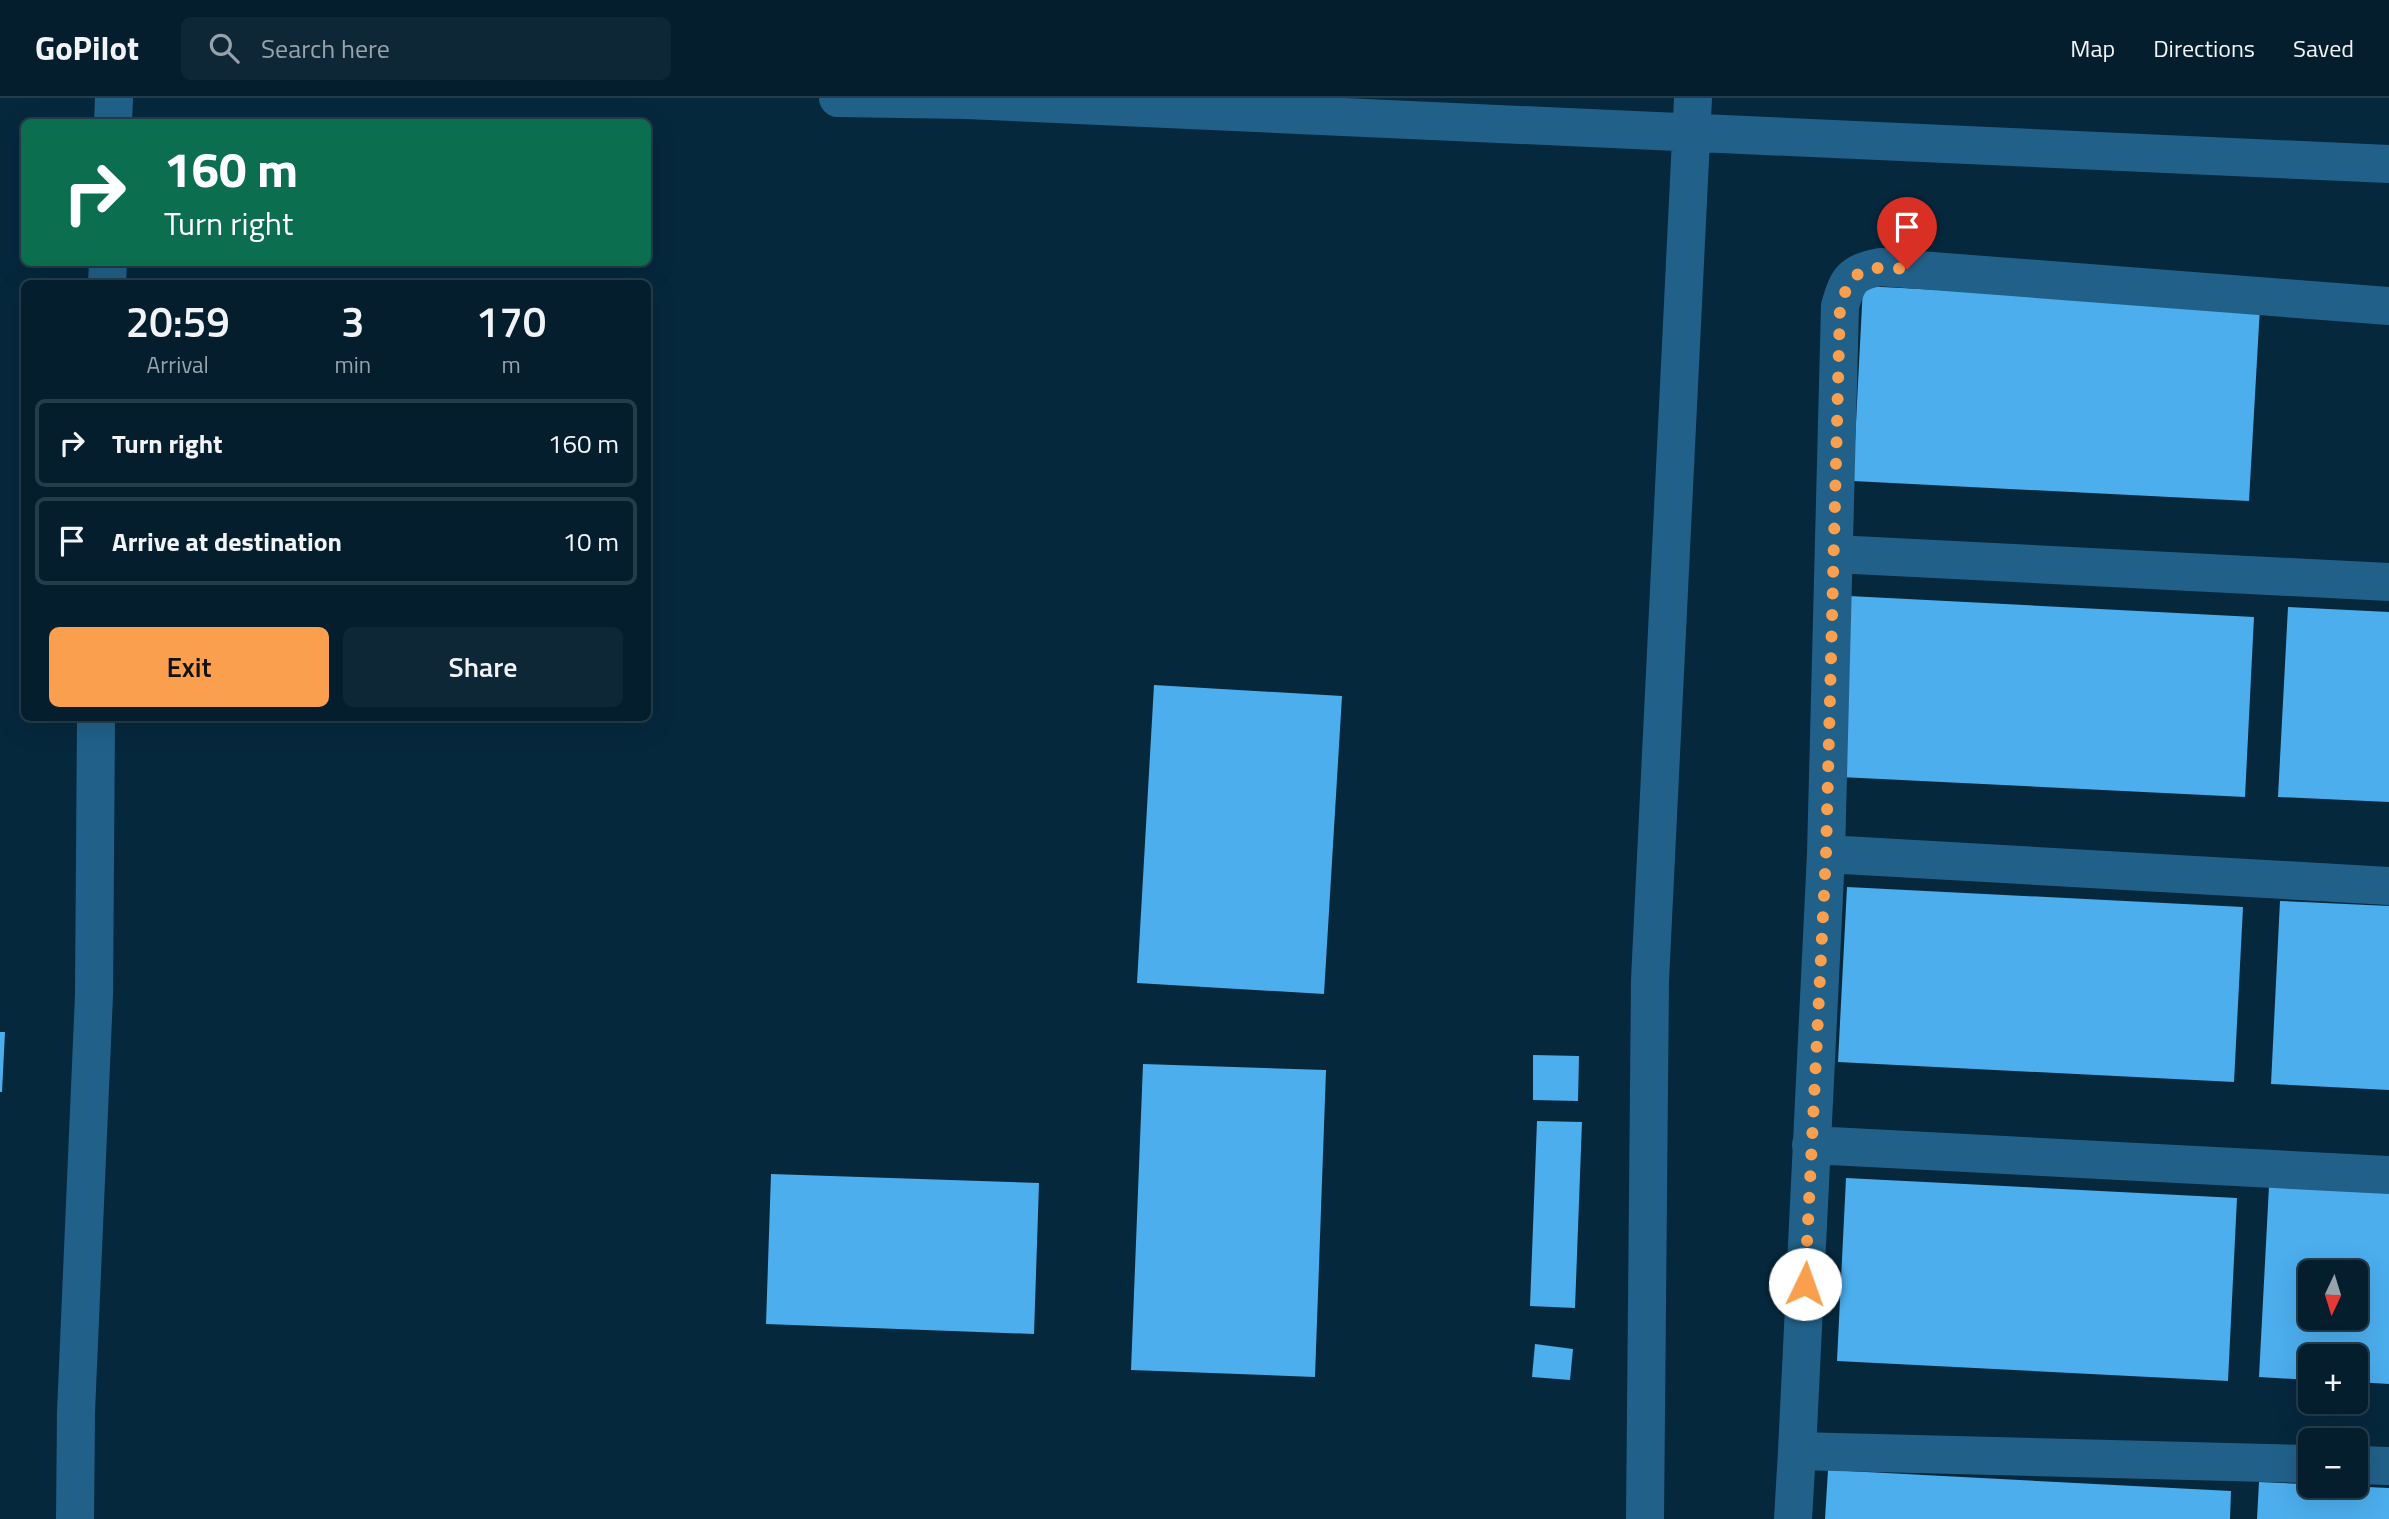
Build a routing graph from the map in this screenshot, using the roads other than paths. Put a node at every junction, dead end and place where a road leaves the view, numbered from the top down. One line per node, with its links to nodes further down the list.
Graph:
1 (114, 98): 4 (street)
2 (838, 98): 3 (street)
3 (1692, 115): 5 (street); 19 (street)
4 (113, 119)
5 (2389, 164)
6 (2389, 306): 7 (street)
7 (1834, 554): 8 (street); 10 (street)
8 (2389, 582)
9 (96, 721): 18 (street)
10 (1826, 854): 11 (street); 12 (street)
11 (2389, 886)
12 (1811, 1145): 13 (street); 14 (street)
13 (2389, 1175)
14 (1797, 1451): 15 (street); 20 (street)
15 (2298, 1464)
16 (2368, 1465): 17 (street)
17 (2389, 1466)
18 (75, 1519)
19 (1645, 1519)
20 (1793, 1519)

